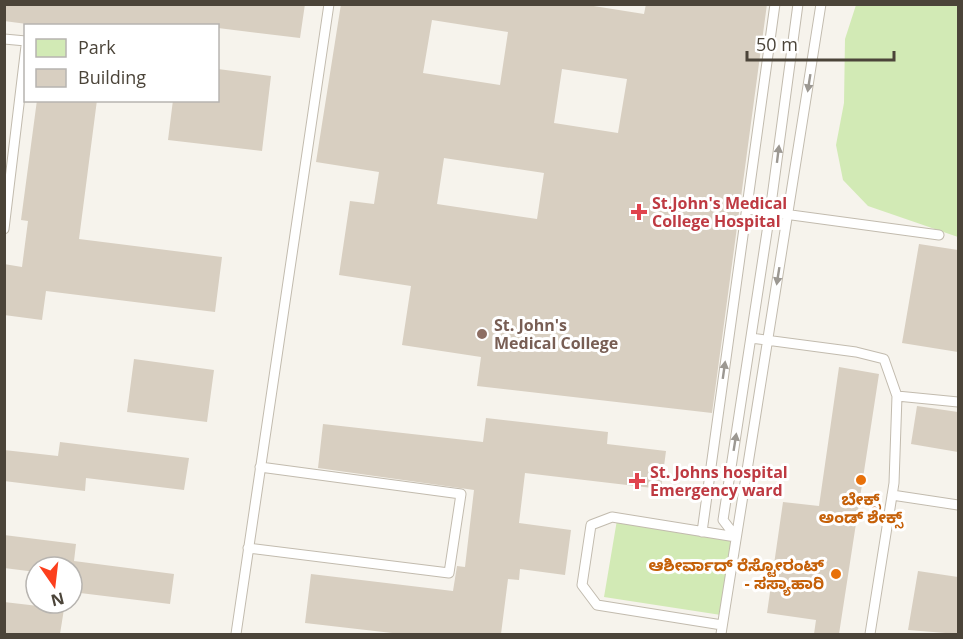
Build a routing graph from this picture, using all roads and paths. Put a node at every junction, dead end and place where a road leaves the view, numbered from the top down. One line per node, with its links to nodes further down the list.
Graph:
1 (329, 4): 17 (lane)
2 (775, 4): 8 (lane)
3 (798, 4): 9 (lane, one-way to 3)
4 (821, 4): 10 (lane, one-way to 10)
5 (4, 39): 6 (lane)
6 (24, 41)
7 (24, 63): 11 (lane)
8 (747, 209): 9 (lane); 20 (lane, one-way to 8)
9 (770, 212): 10 (lane); 13 (lane)
10 (788, 215): 12 (lane); 14 (lane, one-way to 14)
11 (4, 229)
12 (939, 235)
13 (751, 338): 14 (lane); 21 (lane, one-way to 13)
14 (767, 341): 15 (lane); 21 (lane)
15 (897, 396): 16 (lane); 18 (lane)
16 (958, 402)
17 (260, 467): 22 (lane); 22 (lane)
18 (892, 495): 19 (lane); 25 (lane)
19 (958, 505)
20 (702, 532): 21 (lane); 23 (lane)
21 (736, 537): 23 (lane)
22 (248, 548): 24 (lane)
23 (721, 630)
24 (236, 634)
25 (870, 634)

